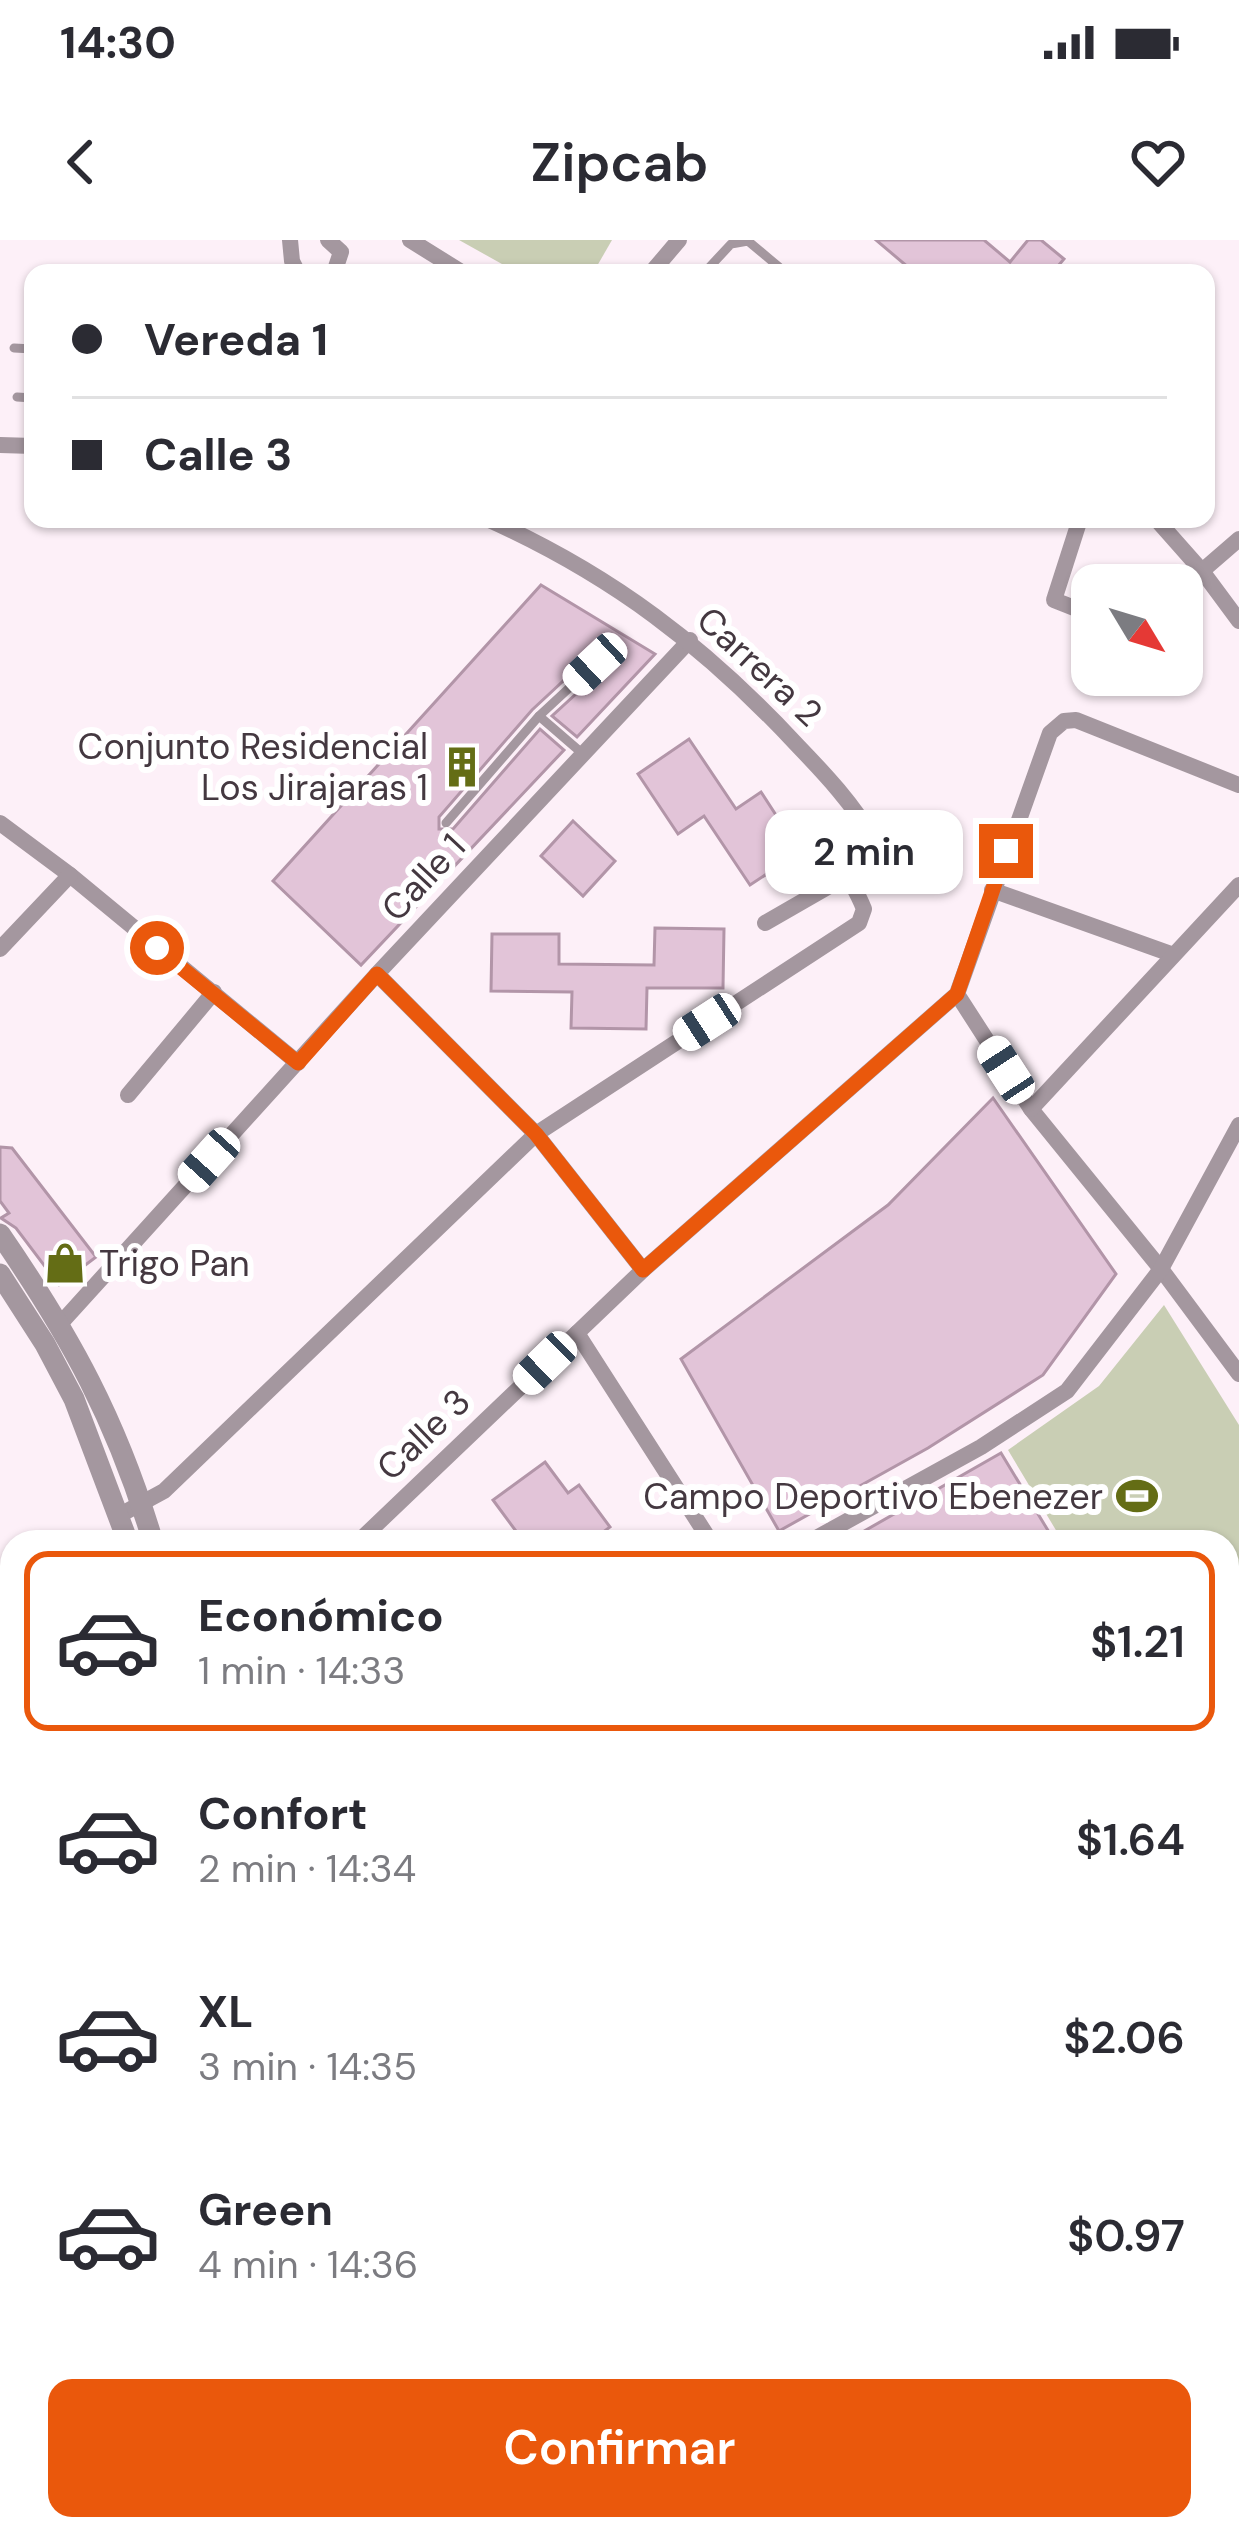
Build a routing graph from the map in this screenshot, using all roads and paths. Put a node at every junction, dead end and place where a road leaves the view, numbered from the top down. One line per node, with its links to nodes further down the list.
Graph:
1 (328, 240): 4 (street)
2 (410, 240): 5 (street)
3 (679, 240): 6 (street)
4 (337, 264)
5 (449, 264)
6 (659, 264)
7 (712, 264): 8 (lane)
8 (772, 264)
9 (14, 348): 10 (lane)
10 (24, 349)
11 (17, 397): 12 (lane)
12 (24, 397)
13 (507, 528): 22 (street, Carrera 2)
14 (1077, 528): 20 (street)
15 (1164, 528): 17 (street)
16 (1239, 539): 18 (street)
17 (1196, 564)
18 (1203, 570)
19 (1203, 572): 21 (street)
20 (1071, 607)
21 (1239, 621)
22 (690, 640): 25 (street, Calle 1); 30 (street, Carrera 2)
23 (595, 664): 24 (lane)
24 (539, 716): 25 (lane); 28 (lane)
25 (584, 754): 36 (street, Calle 1)
26 (1239, 784): 32 (street)
27 (0, 823): 29 (street)
28 (446, 823)
29 (70, 874): 34 (street); 37 (street)
30 (845, 877): 33 (street); 43 (street)
31 (1239, 886): 35 (street)
32 (992, 890): 35 (street); 38 (street)
33 (765, 923)
34 (0, 949)
35 (1172, 954): 41 (street)
36 (377, 974): 39 (street, Calle 1); 43 (street)
37 (214, 992): 39 (street); 40 (street)
38 (957, 994): 41 (street); 46 (street, Calle 3)
39 (298, 1063): 48 (street, Calle 1)
40 (128, 1094)
41 (1031, 1109): 45 (street)
42 (1239, 1125): 45 (street)
43 (536, 1134): 46 (street); 51 (street)
44 (0, 1234): 48 (street)
45 (1160, 1269): 50 (street); 57 (street)
46 (643, 1270): 49 (street, Calle 3)
47 (0, 1274): 52 (street)
48 (61, 1323): 51 (street)
49 (577, 1333): 55 (street, Calle 3); 56 (street)
50 (1239, 1374)
51 (142, 1506): 52 (street); 54 (street)
52 (118, 1516): 53 (street)
53 (123, 1530)
54 (149, 1530)
55 (371, 1530)
56 (703, 1530)
57 (832, 1530)

